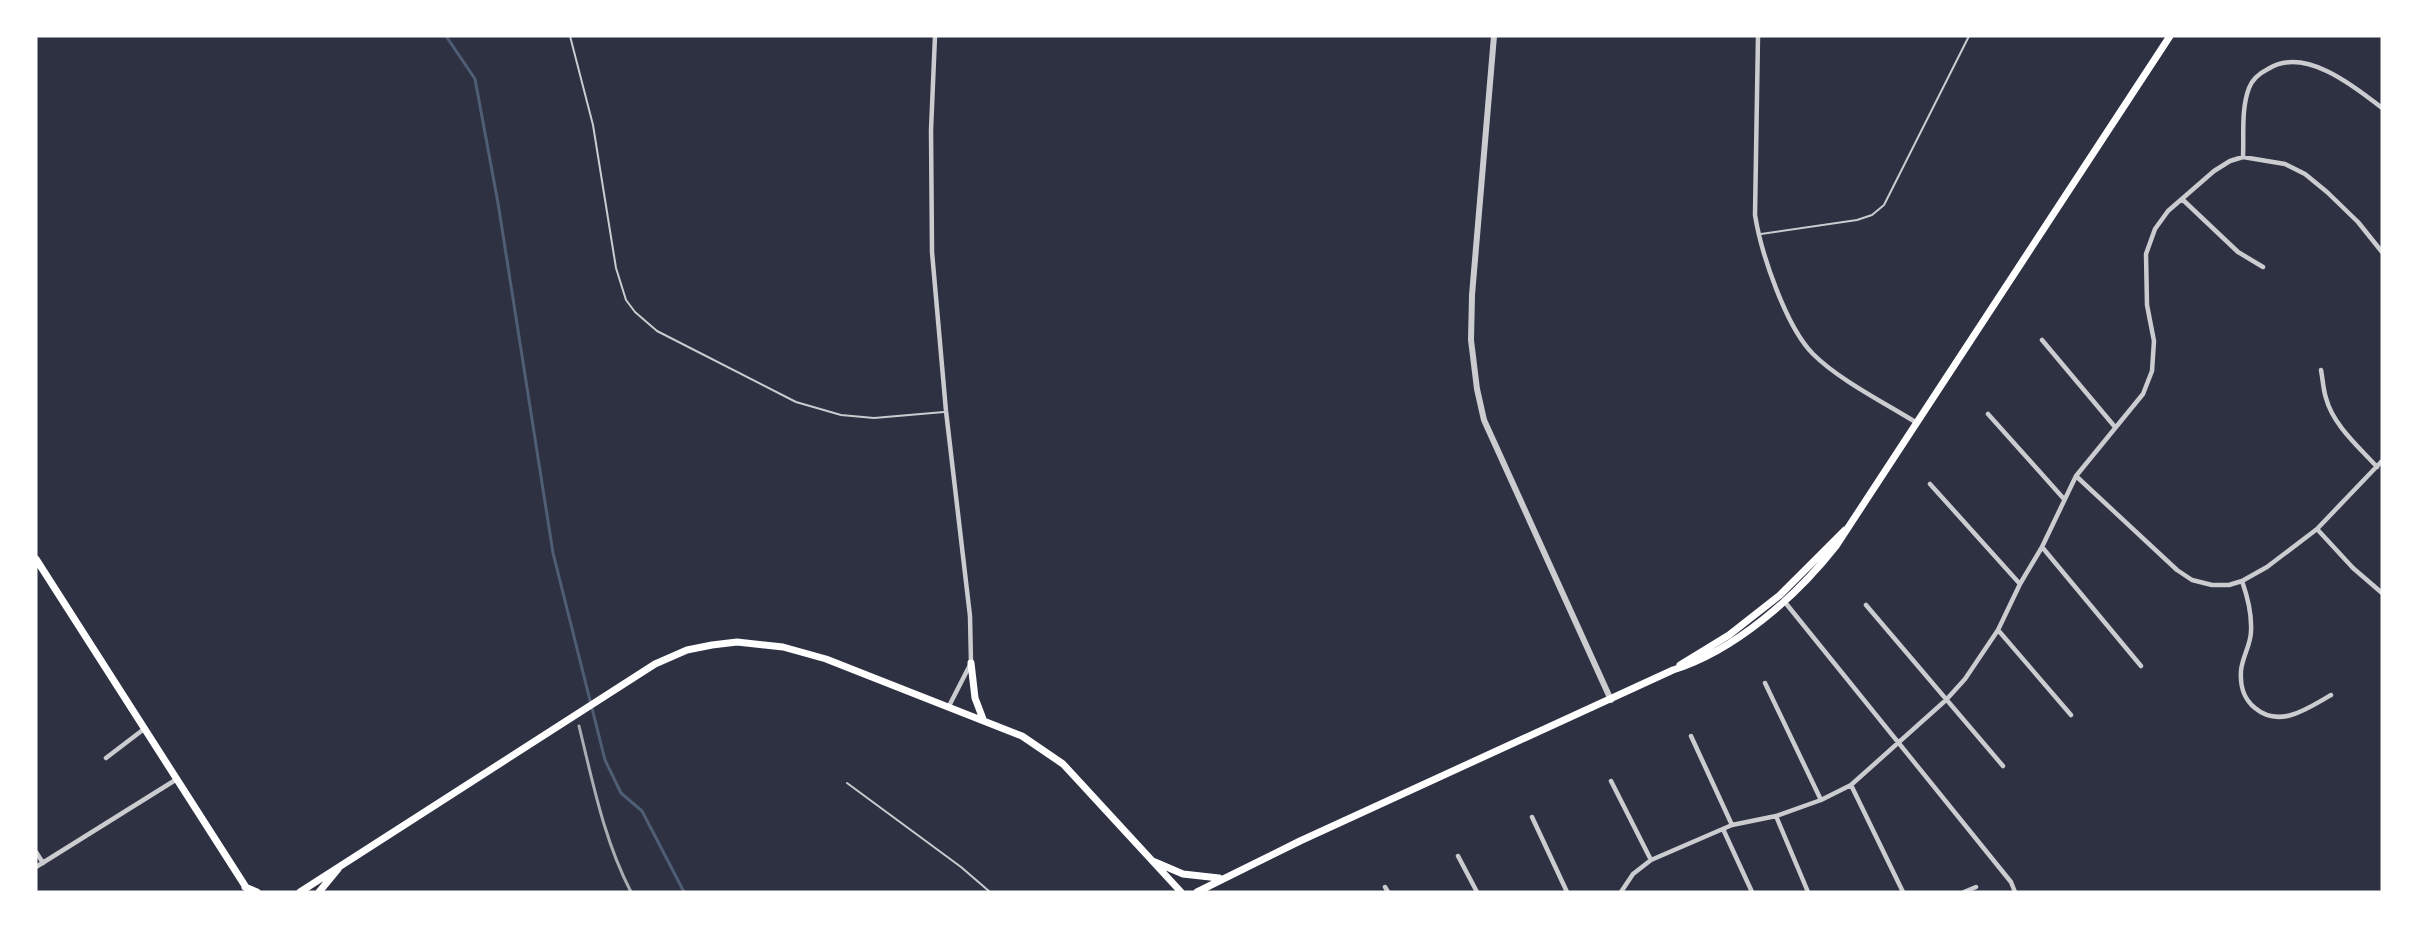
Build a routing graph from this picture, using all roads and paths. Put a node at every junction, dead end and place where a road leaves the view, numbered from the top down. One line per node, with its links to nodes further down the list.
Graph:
1 (570, 36): 15 (lane)
2 (935, 36): 15 (street)
3 (1494, 36): 37 (street)
4 (1758, 36): 10 (street)
5 (1969, 36): 10 (lane)
6 (2170, 36): 17 (main road)
7 (2382, 108): 8 (street)
8 (2243, 157): 9 (street); 11 (street)
9 (2181, 199): 12 (street); 18 (street)
10 (1758, 234): 17 (street)
11 (2382, 252)
12 (2263, 267)
13 (2042, 340): 18 (street)
14 (2321, 370): 20 (street)
15 (946, 411): 33 (street)
16 (1988, 414): 23 (street)
17 (1917, 423): 30 (main road)
18 (2115, 427): 21 (street)
19 (2382, 461): 20 (street)
20 (2376, 467): 24 (street)
21 (2076, 476): 23 (street); 27 (street)
22 (1930, 484): 28 (street)
23 (2064, 499): 25 (street)
24 (2317, 529): 27 (street); 29 (street)
25 (2042, 547): 28 (street); 34 (street)
26 (36, 559): 42 (main road)
27 (2242, 581): 36 (street)
28 (2020, 584): 32 (street)
29 (2382, 593)
30 (1782, 597): 37 (main road); 44 (street)
31 (1866, 605): 38 (street)
32 (1998, 630): 38 (street); 40 (street)
33 (971, 663): 39 (street); 41 (main road)
34 (2141, 666)
35 (1765, 683): 51 (street)
36 (2331, 695)
37 (1611, 700): 63 (main road)
38 (1946, 700): 44 (street); 46 (street)
39 (950, 706): 41 (main road); 61 (main road)
40 (2071, 715)
41 (983, 719): 58 (main road)
42 (144, 729): 45 (street); 47 (main road)
43 (1691, 736): 54 (street)
44 (1898, 742): 50 (street); 80 (street)
45 (105, 758)
46 (2002, 766)
47 (177, 779): 60 (street); 65 (main road)
48 (1611, 781): 59 (street)
49 (847, 783): 69 (lane)
50 (1851, 785): 51 (street); 78 (street)
51 (1821, 800): 52 (street)
52 (1776, 816): 54 (street); 77 (street)
53 (1532, 817): 74 (street)
54 (1732, 825): 55 (street)
55 (1723, 830): 59 (street); 76 (street)
56 (36, 852): 60 (street)
57 (1458, 856): 73 (street)
58 (1148, 858): 63 (main road); 70 (main road)
59 (1651, 860): 75 (street)
60 (43, 863): 62 (street)
61 (344, 863): 67 (main road); 68 (main road)
62 (36, 867)
63 (1221, 878): 71 (main road); 72 (main road)
64 (1976, 887): 79 (street)
65 (244, 890): 66 (main road)
66 (257, 892)
67 (300, 892)
68 (319, 892)
69 (990, 892)
70 (1181, 892)
71 (1197, 892)
72 (1209, 892)
73 (1477, 892)
74 (1567, 892)
75 (1621, 892)
76 (1752, 892)
77 (1808, 892)
78 (1903, 892)
79 (1964, 892)
80 (2015, 892)

